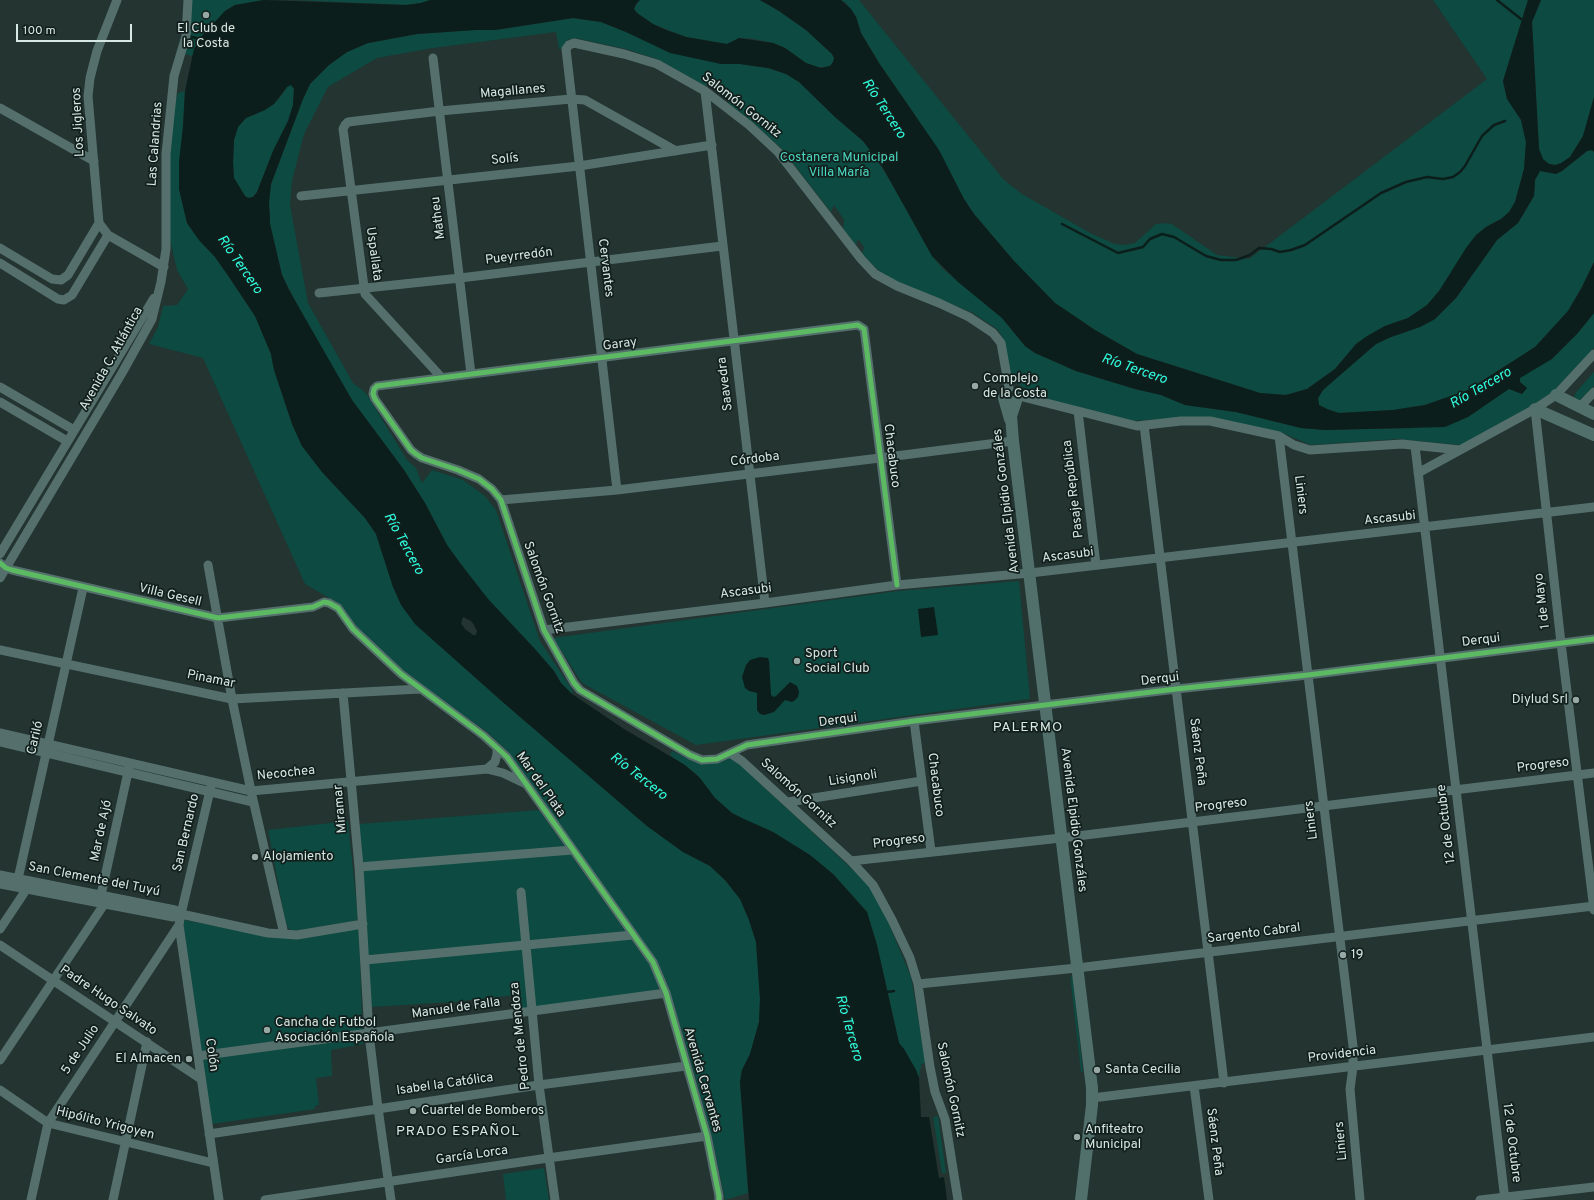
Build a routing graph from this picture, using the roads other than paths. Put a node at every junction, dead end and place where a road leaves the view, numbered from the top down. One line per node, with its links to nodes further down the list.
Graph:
1 (112, 0): 4 (street)
2 (117, 0): 4 (street, Los Jigleros)
3 (188, 0): 25 (street, Las Calandrias)
4 (113, 10): 14 (street, Los Jigleros)
5 (566, 49): 7 (street, Salomón Gornitz); 8 (street, Cervantes)
6 (433, 58): 10 (street, Matheu)
7 (705, 91): 12 (street, Saavedra); 40 (street, Salomón Gornitz)
8 (571, 99): 10 (street, Magallanes); 13 (street, Magallanes); 15 (street, Cervantes)
9 (0, 108): 14 (street)
10 (440, 111): 11 (street, Magallanes); 16 (street, Matheu)
11 (343, 129): 17 (street, Uspallata)
12 (712, 145): 13 (street, Solís); 21 (street, Saavedra)
13 (676, 151): 15 (street, Solís)
14 (94, 161): 19 (street, Los Jigleros)
15 (579, 166): 16 (street, Solís); 23 (street, Cervantes)
16 (448, 180): 17 (street, Solís); 26 (street, Matheu)
17 (351, 190): 18 (street, Solís); 27 (street, Uspallata)
18 (301, 196)
19 (99, 223): 20 (street); 22 (street)
20 (108, 235): 24 (street); 25 (street)
21 (722, 246): 23 (street, Pueyrredón); 31 (street, Saavedra)
22 (0, 248)
23 (591, 262): 26 (street, Pueyrredón); 33 (street, Cervantes)
24 (0, 263)
25 (164, 267): 28 (street, Las Calandrias)
26 (460, 278): 27 (street, Pueyrredón); 34 (street, Matheu)
27 (364, 288): 29 (street, Pueyrredón); 35 (street, Uspallata)
28 (159, 290): 47 (street, Avenida C. Atlántica); 67 (street, Avenida C. Atlántica)
29 (319, 293)
30 (864, 329): 31 (street, Garay); 54 (street, Chacabuco)
31 (734, 342): 33 (street, Garay); 55 (street, Saavedra)
32 (1594, 354): 39 (street)
33 (603, 359): 34 (street, Garay); 57 (street, Cervantes)
34 (471, 374): 35 (street, Garay)
35 (442, 378): 36 (street, Garay)
36 (377, 386): 58 (street, Salomón Gornitz)
37 (0, 387): 47 (street)
38 (1594, 392): 42 (street)
39 (1556, 395): 42 (main road); 43 (street)
40 (1012, 396): 44 (street); 50 (main road, Avenida Elpidio Gonzáles)
41 (0, 402): 51 (street)
42 (1580, 407): 45 (main road)
43 (1535, 409): 48 (main road); 53 (street); 60 (street, 1 de Mayo)
44 (1078, 411): 46 (street); 66 (street, Pasaje República)
45 (1594, 414)
46 (1144, 425): 49 (street); 64 (street, Sáenz Peña)
47 (74, 430): 51 (street, Avenida C. Atlántica)
48 (1594, 434)
49 (1279, 436): 52 (street); 62 (street, Liniers)
50 (1013, 440): 54 (street, Córdoba); 68 (main road, Avenida Elpidio Gonzáles)
51 (67, 442): 63 (street, Avenida C. Atlántica)
52 (1415, 446): 53 (street); 56 (street, 12 de Octubre)
53 (1460, 450): 56 (street)
54 (880, 458): 55 (street, Córdoba); 70 (street, Chacabuco)
55 (749, 473): 57 (street, Córdoba); 72 (street, Saavedra)
56 (1418, 473): 61 (street, 12 de Octubre)
57 (617, 490): 58 (street, Córdoba)
58 (501, 500): 75 (street, Salomón Gornitz)
59 (1594, 507): 60 (street, Ascasubi)
60 (1546, 512): 61 (street, Ascasubi); 77 (street, 1 de Mayo)
61 (1424, 528): 62 (street, Ascasubi); 79 (street, 12 de Octubre)
62 (1292, 543): 64 (street, Ascasubi); 81 (street, Liniers)
63 (0, 554)
64 (1161, 558): 66 (street, Ascasubi); 83 (street, Sáenz Peña)
65 (208, 565): 74 (street)
66 (1096, 565): 68 (street, Ascasubi)
67 (3, 566): 69 (street, Avenida C. Atlántica); 71 (street, Villa Gesell)
68 (1030, 573): 70 (street, Ascasubi); 86 (main road, Avenida Elpidio Gonzáles)
69 (0, 578)
70 (897, 585): 72 (street, Ascasubi)
71 (84, 588): 74 (street, Villa Gesell); 80 (street, Cariló)
72 (765, 603): 75 (street, Ascasubi)
73 (338, 608): 74 (street, Villa Gesell); 82 (street, Mar del Plata)
74 (218, 618): 85 (street)
75 (544, 630): 92 (street, Salomón Gornitz)
76 (1594, 639): 77 (street, Derqui)
77 (1561, 643): 79 (street, Derqui); 97 (street, 1 de Mayo)
78 (0, 650): 80 (street, Pinamar)
79 (1440, 657): 81 (street, Derqui); 102 (street, 12 de Octubre)
80 (66, 663): 85 (street, Pinamar); 90 (street, Cariló)
81 (1308, 675): 83 (street, Derqui); 107 (street, Liniers)
82 (420, 689): 84 (street, Pinamar); 91 (street, Mar del Plata)
83 (1176, 689): 86 (street, Derqui); 108 (street, Sáenz Peña)
84 (343, 692): 85 (street, Pinamar); 98 (street, Miramar)
85 (232, 699): 103 (street)
86 (1044, 706): 87 (street, Derqui); 109 (main road, Avenida Elpidio Gonzáles)
87 (914, 722): 92 (street, Derqui); 99 (street, Chacabuco)
88 (0, 733): 90 (street, Necochea)
89 (0, 742): 90 (street, Necochea)
90 (47, 748): 93 (street, Necochea); 95 (street, Necochea); 115 (street, Cariló)
91 (497, 748): 94 (street); 101 (street, Mar del Plata)
92 (730, 753): 106 (street, Salomón Gornitz)
93 (130, 763): 95 (street, Mar de Ajó); 100 (street, Necochea)
94 (487, 769): 98 (street, Necochea); 101 (street, Necochea)
95 (128, 772): 104 (street, Necochea); 119 (street, Mar de Ajó)
96 (1594, 773): 97 (street, Progreso)
97 (1578, 774): 102 (street, Progreso); 120 (street, 1 de Mayo)
98 (352, 781): 103 (street, Necochea); 113 (street, Miramar)
99 (922, 781): 106 (street, Lisignoli); 111 (street, Chacabuco)
100 (212, 782): 103 (street, Necochea); 104 (street, San Bernardo)
101 (529, 786): 110 (street, Mar del Plata)
102 (1456, 790): 107 (street, Progreso); 123 (street, 12 de Octubre)
103 (251, 791): 105 (street)
104 (210, 792): 105 (street, Necochea); 122 (street, San Bernardo)
105 (253, 802): 127 (street)
106 (788, 802): 112 (street, Salomón Gornitz)
107 (1323, 806): 108 (street, Progreso); 129 (street, Liniers)
108 (1193, 822): 109 (street, Progreso); 132 (street, Sáenz Peña)
109 (1061, 838): 111 (street, Progreso); 134 (main road, Avenida Elpidio Gonzáles)
110 (572, 850): 113 (street); 128 (street, Mar del Plata)
111 (931, 851): 112 (street, Progreso)
112 (851, 861): 137 (street, Salomón Gornitz)
113 (359, 867): 124 (street, Miramar)
114 (0, 875): 115 (street, San Clemente del Tuyú)
115 (18, 879): 117 (street); 119 (street, San Clemente del Tuyú)
116 (0, 884): 117 (street, San Clemente del Tuyú)
117 (24, 891): 119 (street, San Clemente del Tuyú); 126 (street)
118 (521, 892): 130 (street, Pedro de Mendoza)
119 (103, 899): 122 (street, San Clemente del Tuyú); 136 (street)
120 (1594, 906): 121 (street, 1 de Mayo); 123 (street, Sargento Cabral)
121 (1594, 910)
122 (181, 914): 125 (street, Colón); 127 (street, San Clemente del Tuyú)
123 (1471, 921): 129 (street, Sargento Cabral); 144 (street, 12 de Octubre)
124 (363, 924): 127 (street, San Clemente del Tuyú); 133 (street)
125 (179, 925): 140 (street, 5 de Julio); 145 (street, Colón)
126 (0, 929)
127 (284, 934)
128 (633, 935): 130 (street); 135 (street, Mar del Plata)
129 (1339, 937): 132 (street, Sargento Cabral); 148 (street, Liniers)
130 (526, 944): 133 (street); 139 (street, Pedro de Mendoza)
131 (0, 945): 136 (street, Padre Hugo Salvato)
132 (1209, 953): 134 (street, Sargento Cabral); 150 (street, Sáenz Peña)
133 (364, 960): 141 (street)
134 (1077, 968): 137 (street, Sargento Cabral); 154 (main road, Avenida Elpidio Gonzáles)
135 (658, 972): 138 (street, Avenida Cervantes)
136 (53, 980): 140 (street, Padre Hugo Salvato); 146 (street)
137 (918, 984): 173 (street, Salomón Gornitz)
138 (666, 993): 139 (street, Manuel de Falla); 147 (street, Avenida Cervantes)
139 (531, 1012): 141 (street, Manuel de Falla); 151 (street, Pedro de Mendoza)
140 (116, 1021): 143 (street, Padre Hugo Salvato); 156 (street, 5 de Julio)
141 (369, 1034): 145 (street, Manuel de Falla); 155 (street)
142 (1594, 1037): 144 (street, Providencia)
143 (147, 1042): 149 (street, Padre Hugo Salvato); 159 (street)
144 (1486, 1050): 148 (street, Providencia); 166 (street, 12 de Octubre)
145 (198, 1056): 149 (street, Colón)
146 (0, 1060)
147 (686, 1066): 151 (street, Isabel la Católica); 158 (street, Avenida Cervantes)
148 (1353, 1067): 150 (street, Providencia); 177 (street, Liniers)
149 (201, 1079): 157 (street, Colón)
150 (1224, 1083): 152 (street, Providencia)
151 (539, 1085): 155 (street, Isabel la Católica); 160 (street, Pedro de Mendoza)
152 (1194, 1086): 154 (street, Providencia); 176 (street, Sáenz Peña)
153 (0, 1090): 156 (street, Hipólito Yrigoyen)
154 (1092, 1098): 162 (main road, Avenida Elpidio Gonzáles)
155 (378, 1108): 157 (street, Isabel la Católica); 163 (street)
156 (48, 1123): 159 (street, Hipólito Yrigoyen); 167 (street, 5 de Julio)
157 (209, 1134): 161 (street, Colón)
158 (707, 1136): 160 (street, García Lorca); 165 (street, Avenida Cervantes)
159 (126, 1142): 161 (street, Hipólito Yrigoyen); 168 (street)
160 (548, 1158): 163 (street, García Lorca); 172 (street, Pedro de Mendoza)
161 (213, 1163): 169 (street, Colón)
162 (1083, 1172): 174 (main road, Avenida Elpidio Gonzáles); 175 (main road, Avenida Elpidio Gonzáles)
163 (388, 1181): 170 (street, García Lorca); 171 (street)
164 (1594, 1188): 166 (street)
165 (719, 1198)
166 (1505, 1198): 178 (street)
167 (30, 1200)
168 (113, 1200)
169 (219, 1200)
170 (265, 1200)
171 (392, 1200)
172 (555, 1200)
173 (958, 1200)
174 (1076, 1200)
175 (1081, 1200)
176 (1209, 1200)
177 (1360, 1200)
178 (1480, 1200)

